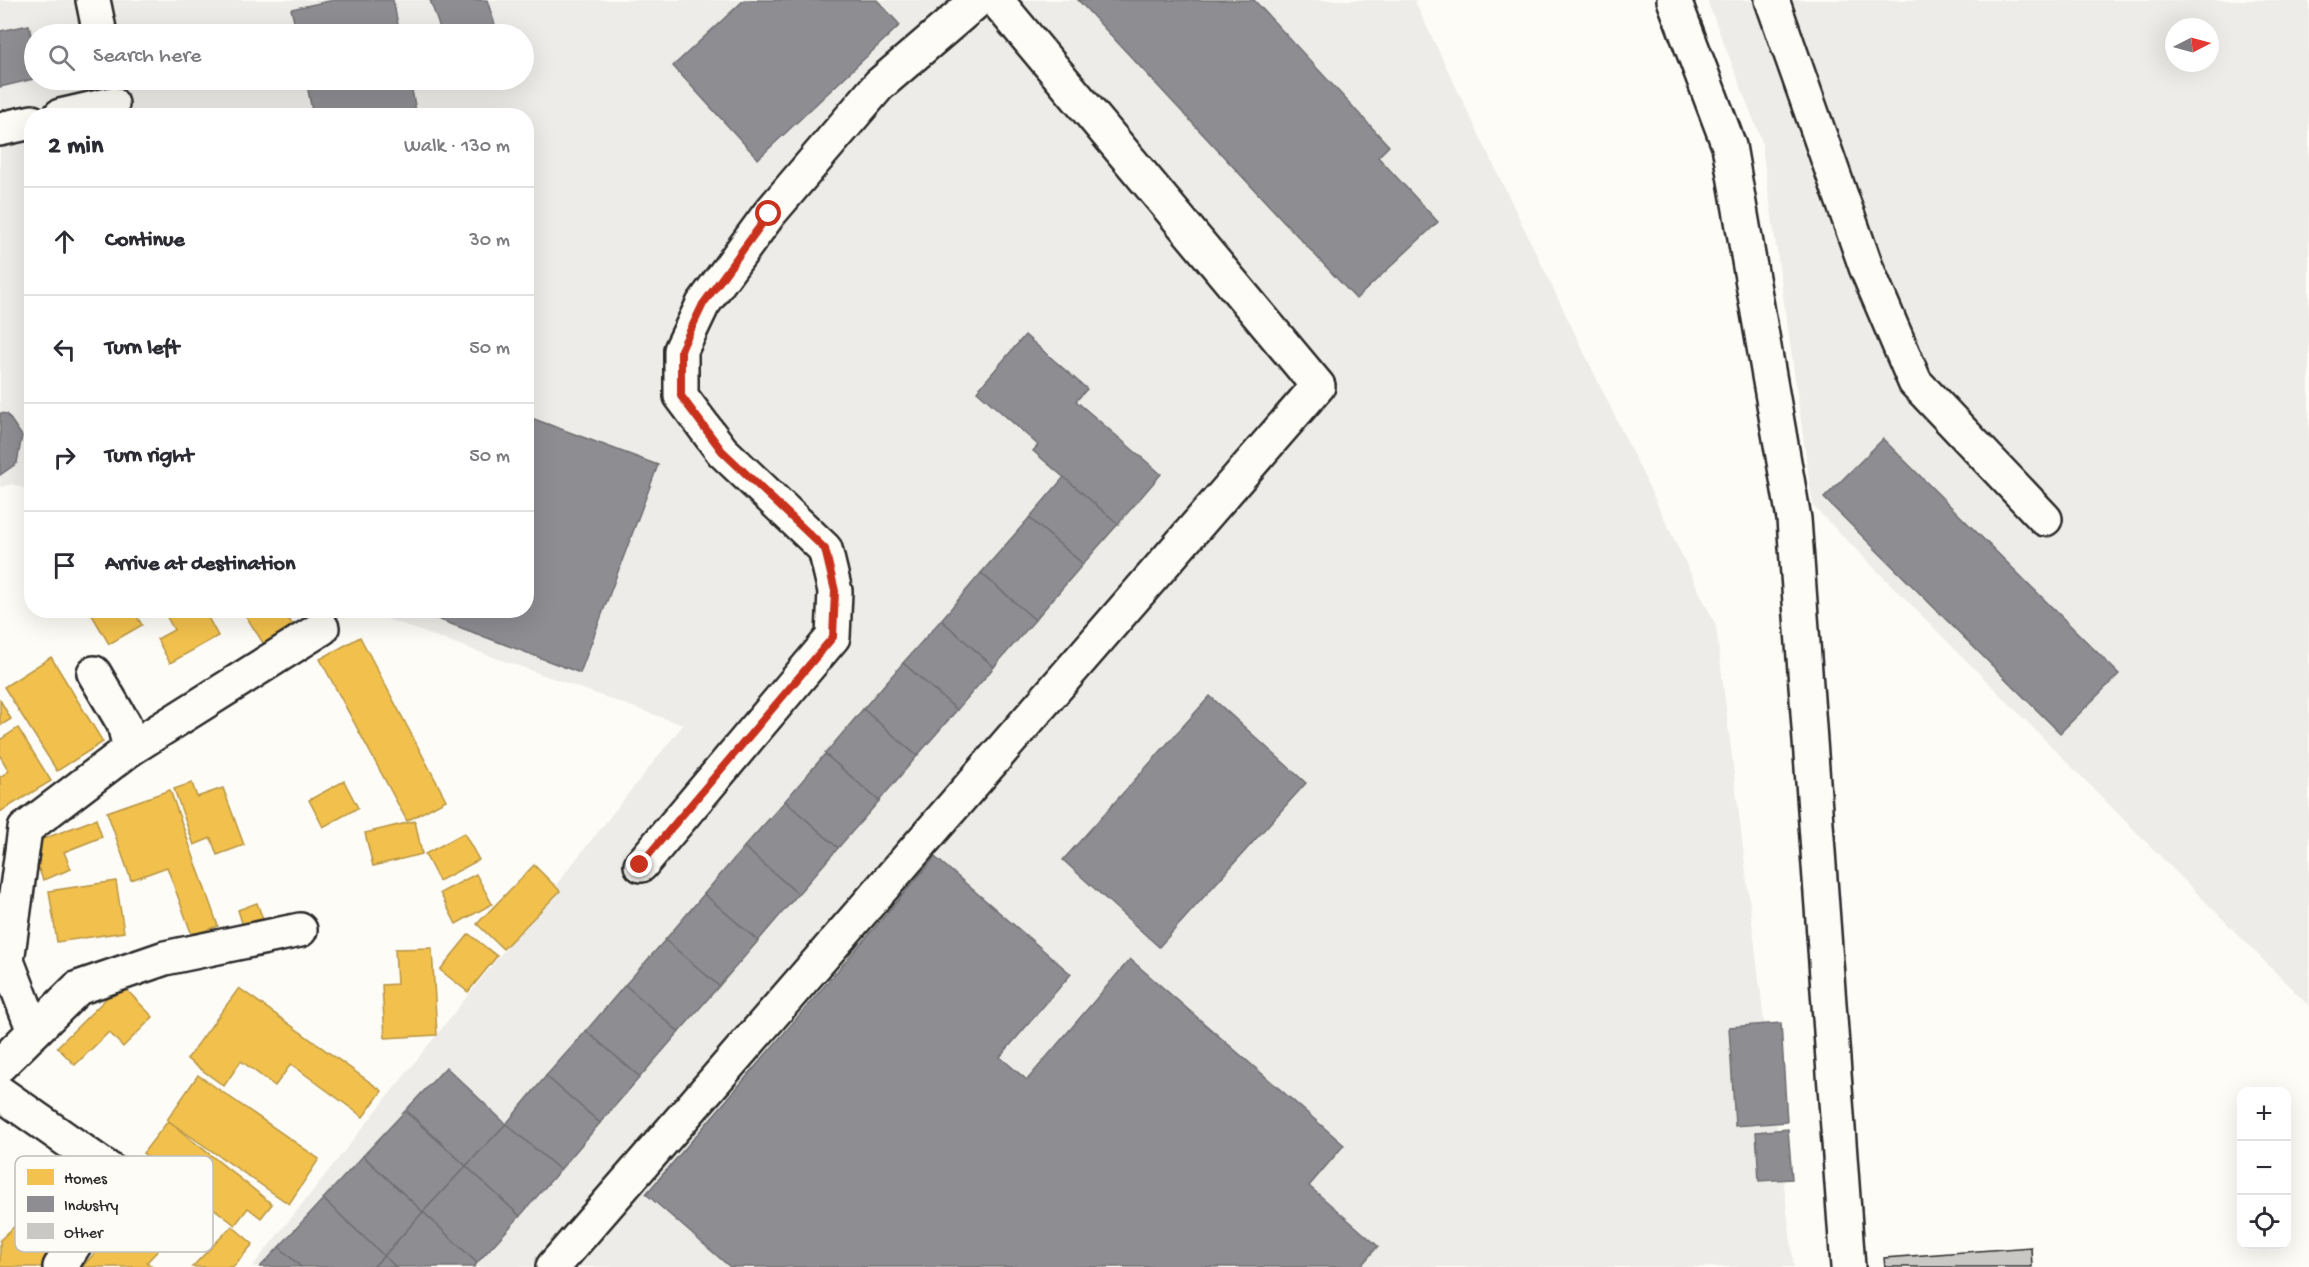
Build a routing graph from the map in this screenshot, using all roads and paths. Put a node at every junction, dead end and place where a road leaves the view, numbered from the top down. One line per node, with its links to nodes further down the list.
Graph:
1 (93, 0): 6 (street)
2 (978, 0): 15 (street)
3 (996, 0): 23 (street)
4 (1674, 0): 24 (street)
5 (1772, 0): 11 (street)
6 (98, 24)
7 (115, 100): 8 (street)
8 (88, 108)
9 (24, 124): 10 (street)
10 (0, 129)
11 (2045, 519)
12 (322, 628): 14 (street)
13 (94, 673): 14 (street)
14 (130, 749): 17 (street)
15 (640, 865)
16 (300, 930): 17 (street)
17 (34, 1031): 18 (street)
18 (0, 1065)
19 (0, 1092): 20 (street)
20 (90, 1156)
21 (70, 1252): 22 (street)
22 (60, 1267)
23 (553, 1267)
24 (1848, 1267)

